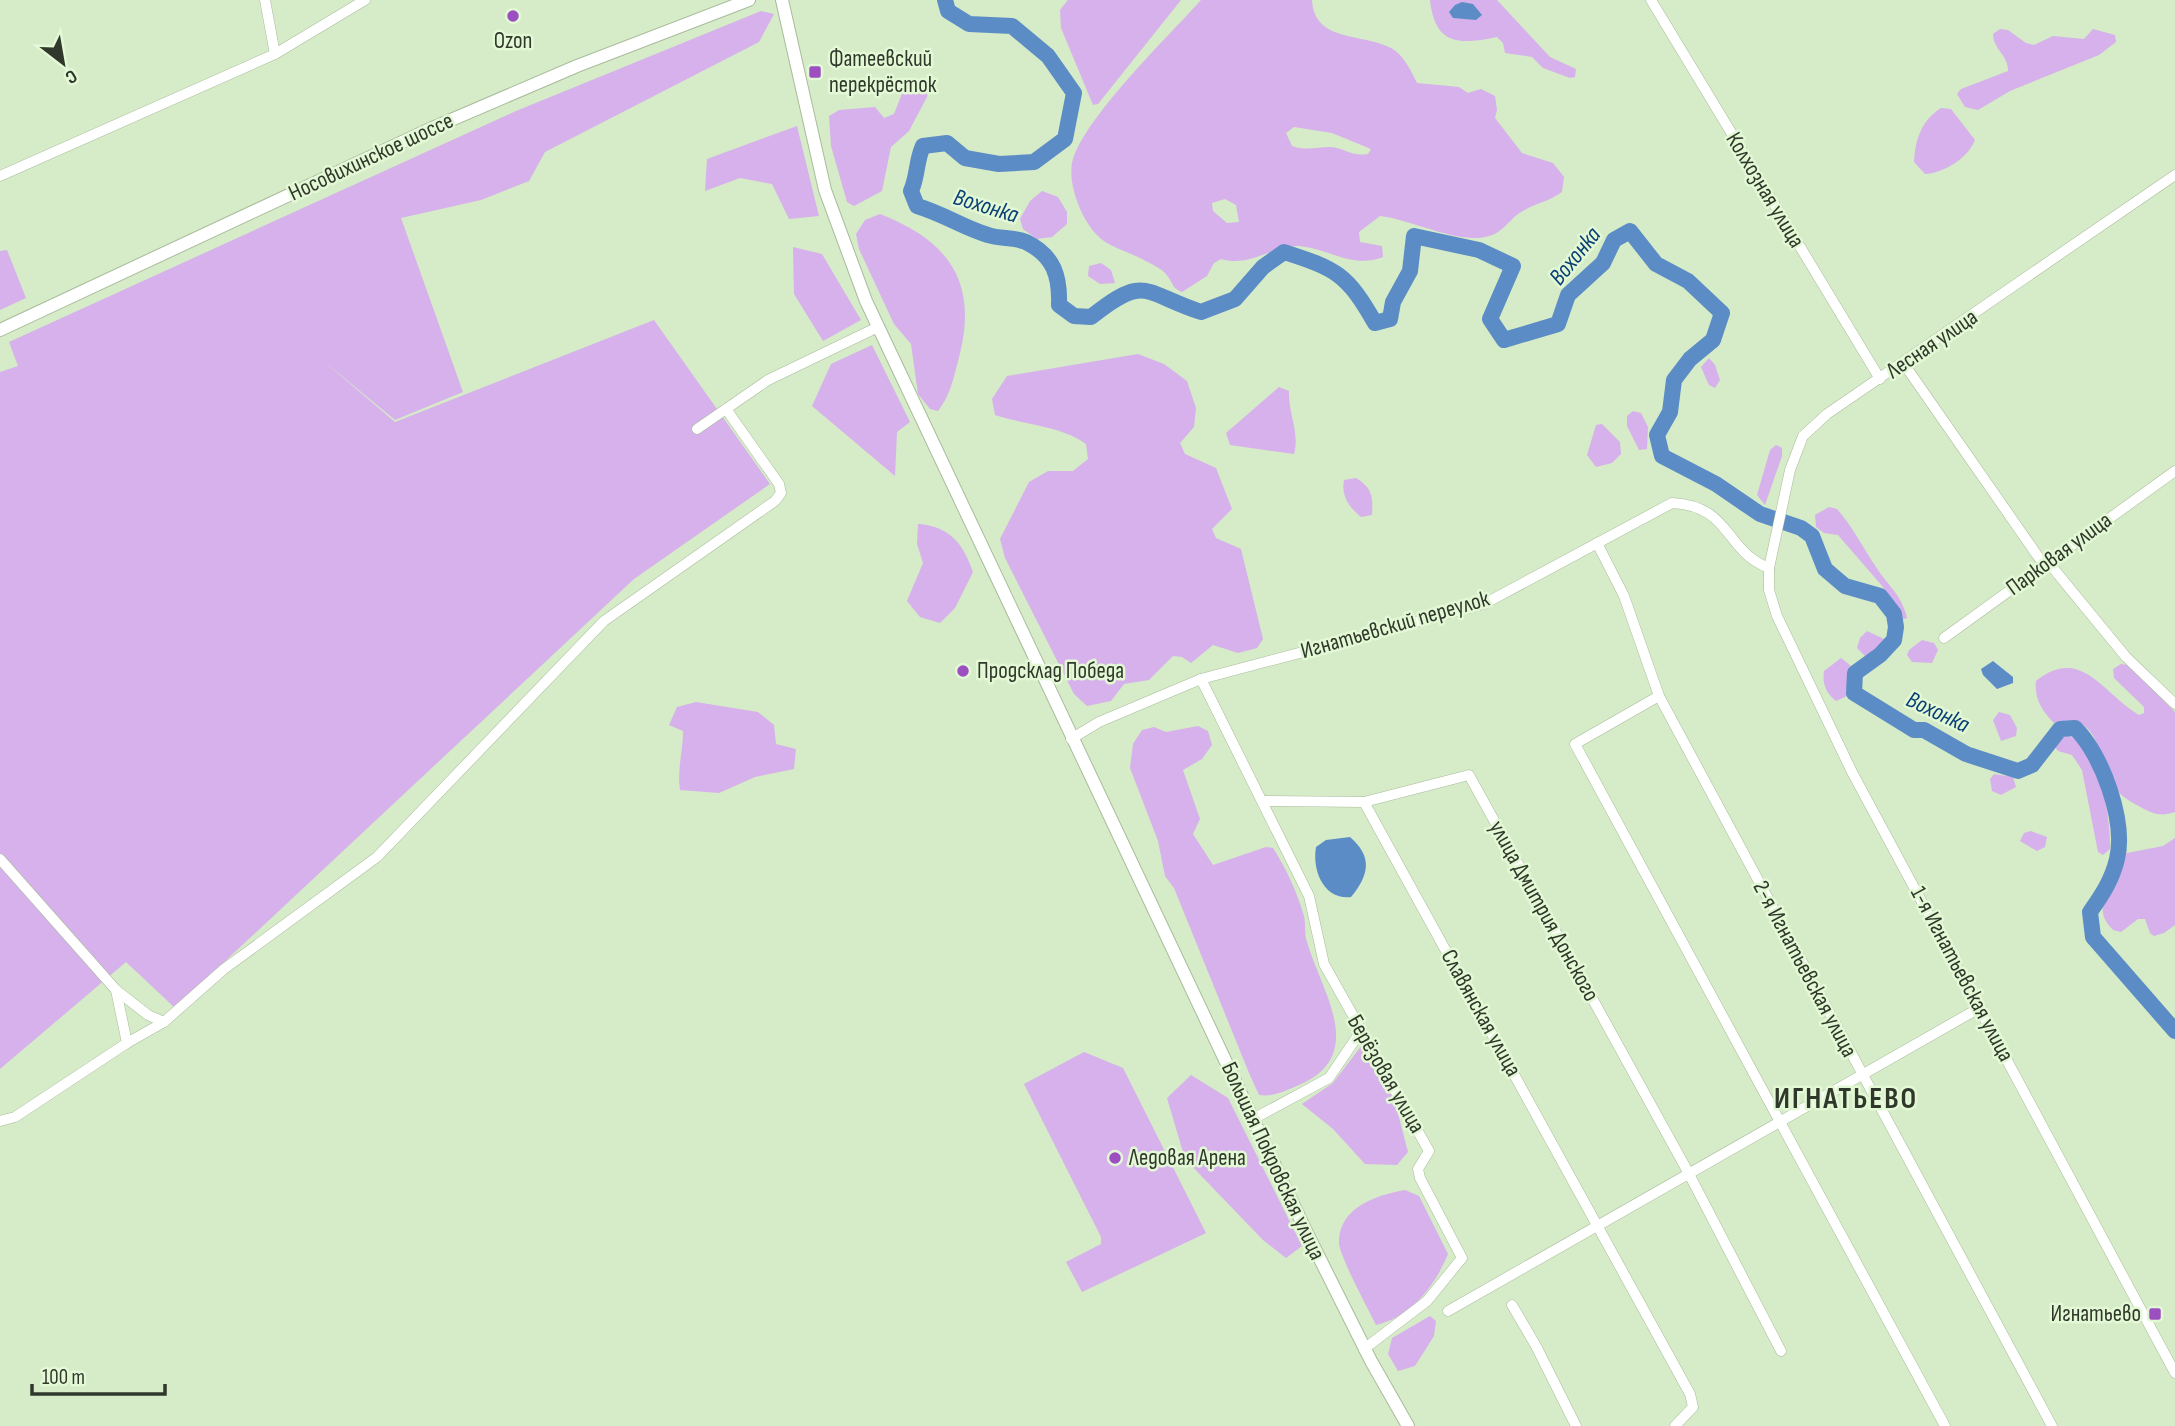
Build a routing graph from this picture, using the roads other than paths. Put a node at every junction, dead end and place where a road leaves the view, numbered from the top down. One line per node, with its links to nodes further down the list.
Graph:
1 (265, 0): 6 (street)
2 (365, 0): 6 (street)
3 (749, 0): 10 (main road, Носовихинское шоссе)
4 (782, 0): 9 (main road, Большая Покровская улица)
5 (1651, 0): 12 (street, Колхозная улица)
6 (275, 54): 8 (street)
7 (2175, 175): 11 (street, Лесная улица)
8 (0, 176)
9 (878, 327): 13 (street); 23 (main road, Большая Покровская улица)
10 (0, 330)
11 (1903, 364): 12 (street, Лесная улица); 17 (street)
12 (1880, 379): 18 (street, Лесная улица)
13 (726, 409): 14 (street); 29 (street)
14 (697, 429)
15 (2175, 471): 17 (street, Парковая улица)
16 (1597, 543): 18 (street, Игнатьевский переулок); 20 (street, Игнатьевский переулок); 21 (street, 2-я Игнатьевская улица)
17 (2046, 563): 19 (street, Парковая улица); 22 (street)
18 (1770, 564): 28 (street, 1-я Игнатьевская улица)
19 (1944, 638)
20 (1201, 679): 23 (street, Игнатьевский переулок); 24 (street)
21 (1659, 696): 32 (street, 2-я Игнатьевская улица); 35 (street)
22 (2175, 704)
23 (1071, 739): 33 (main road, Большая Покровская улица)
24 (1264, 801): 25 (street, улица Дмитрия Донского); 30 (street, Берёзовая улица)
25 (1364, 802): 36 (street, улица Дмитрия Донского); 37 (street, Славянская улица)
26 (0, 859): 27 (street)
27 (116, 990): 29 (street); 31 (street)
28 (1981, 1007): 32 (street); 42 (street, 1-я Игнатьевская улица)
29 (164, 1021): 31 (street)
30 (1361, 1031): 33 (street); 40 (street, Берёзовая улица)
31 (127, 1043): 34 (street)
32 (1862, 1075): 35 (street); 47 (street, 2-я Игнатьевская улица)
33 (1253, 1119): 40 (main road, Большая Покровская улица)
34 (0, 1121)
35 (1779, 1121): 36 (street); 46 (street)
36 (1688, 1172): 37 (street); 41 (street, улица Дмитрия Донского)
37 (1597, 1223): 39 (street); 45 (street, Славянская улица)
38 (1512, 1305): 44 (street)
39 (1448, 1311)
40 (1364, 1349): 43 (main road, Большая Покровская улица)
41 (1781, 1350)
42 (2175, 1373)
43 (1408, 1426)
44 (1576, 1426)
45 (1675, 1426)
46 (1945, 1426)
47 (2052, 1426)

